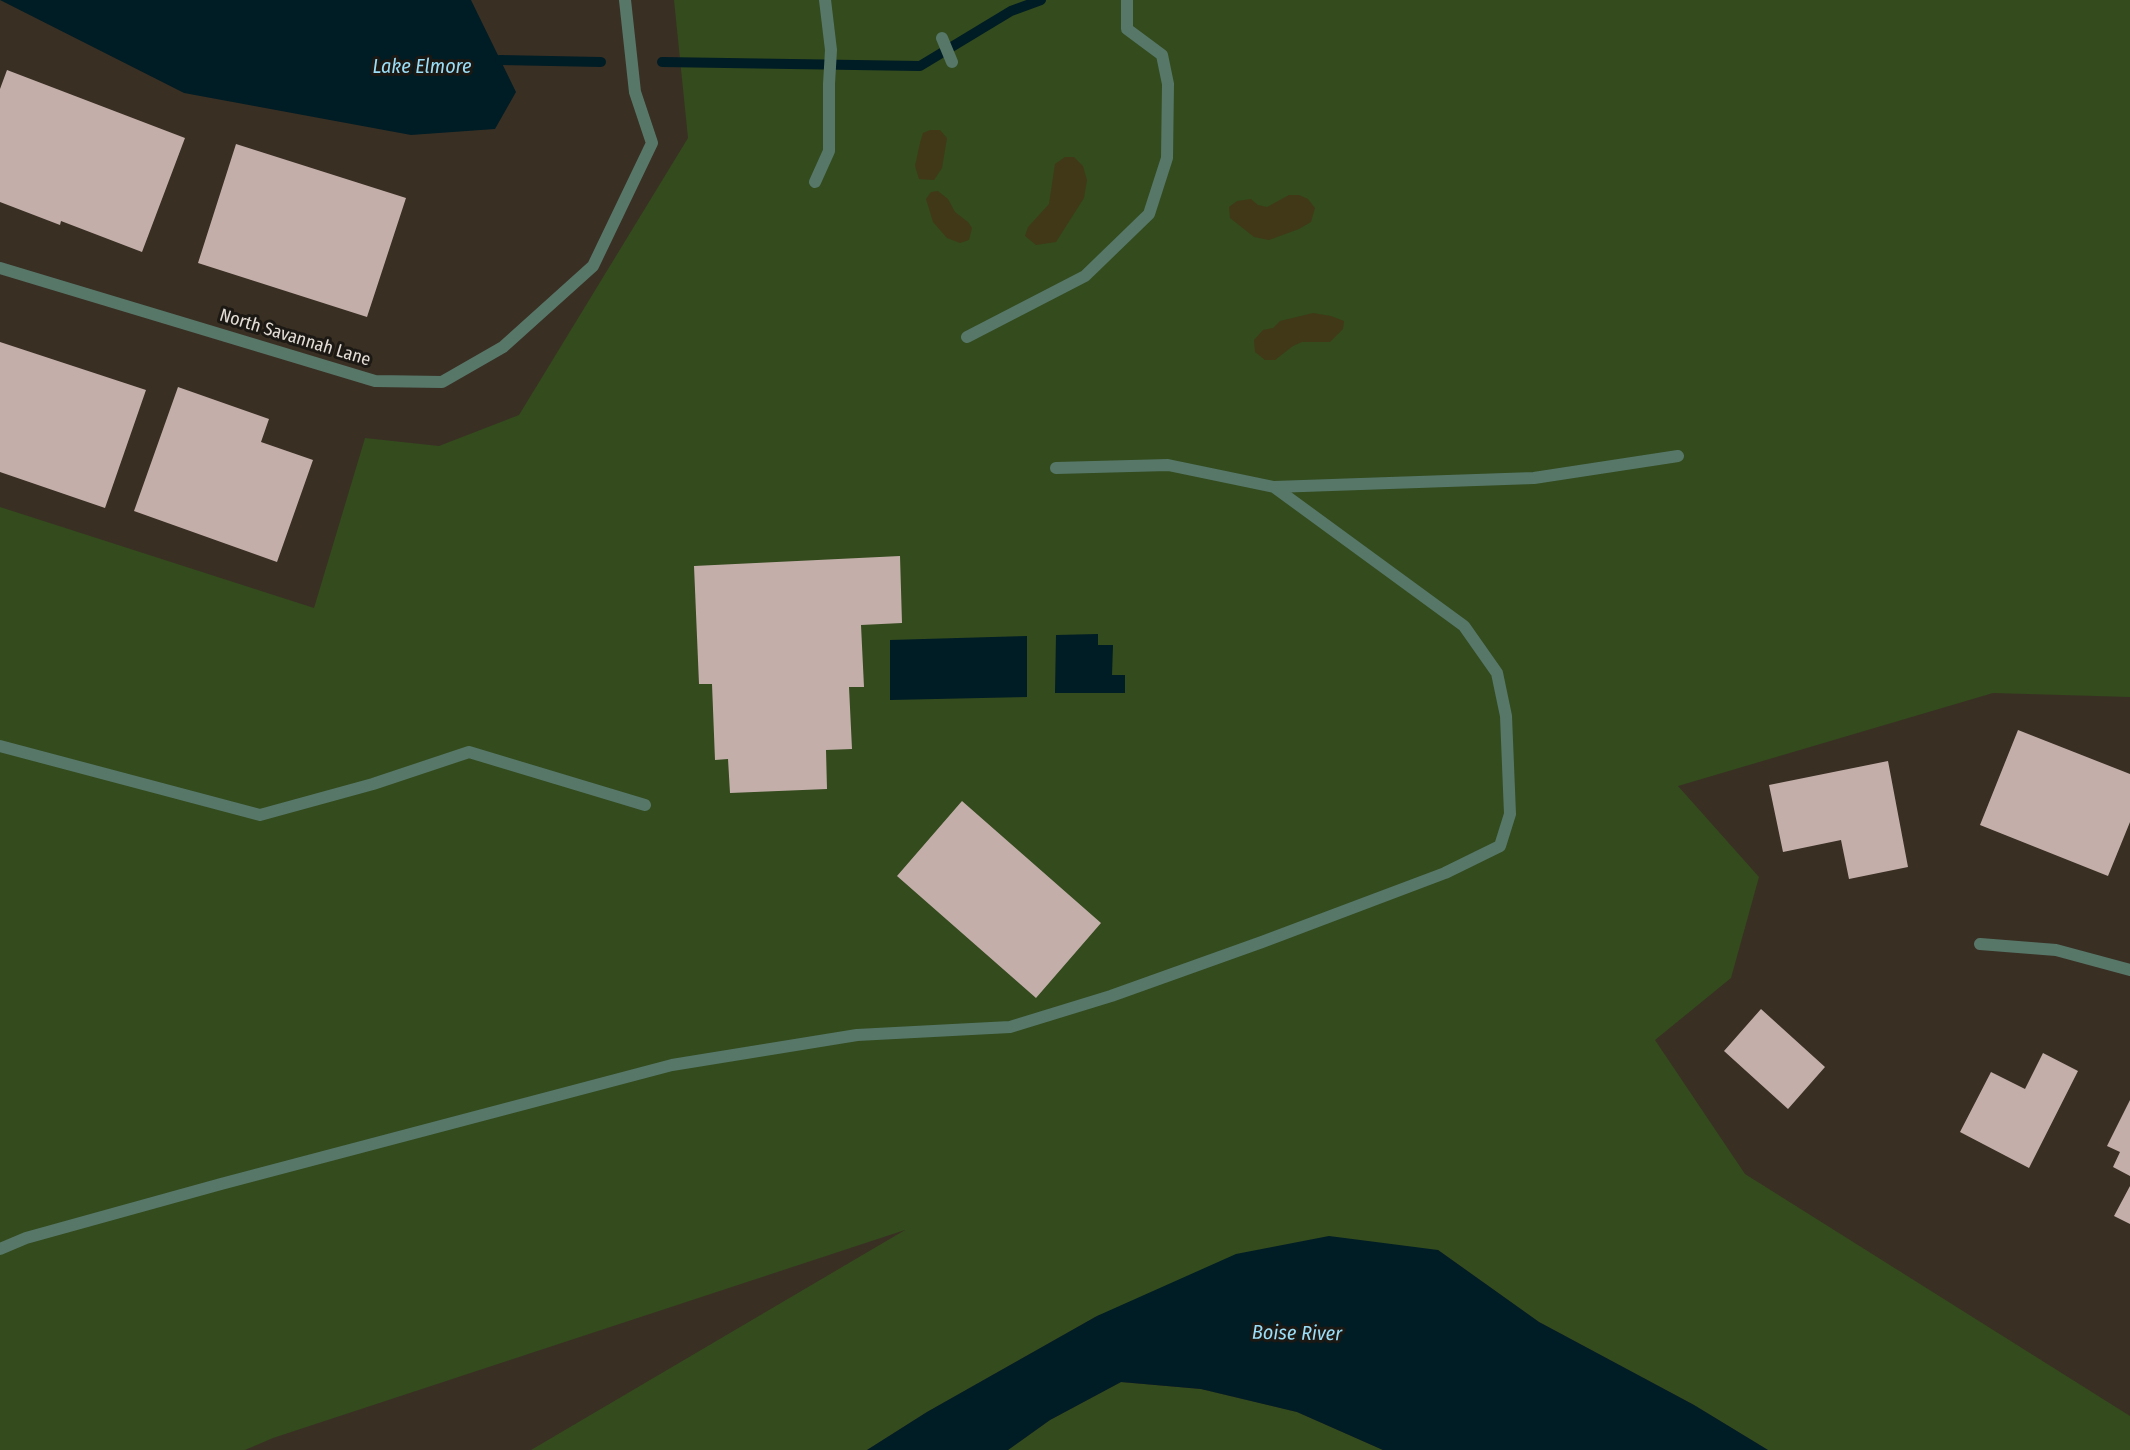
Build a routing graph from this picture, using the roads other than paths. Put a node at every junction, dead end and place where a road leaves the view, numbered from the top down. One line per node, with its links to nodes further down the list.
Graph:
1 (626, 0): 7 (street, North Savannah Lane)
2 (825, 0): 6 (street)
3 (1127, 0): 8 (street)
4 (942, 38): 5 (street)
5 (952, 62)
6 (815, 182)
7 (0, 268)
8 (967, 337)
9 (1678, 456): 11 (street)
10 (1056, 468): 11 (street)
11 (1274, 487): 16 (street)
12 (0, 746): 13 (street)
13 (645, 805)
14 (1980, 944): 15 (street)
15 (2130, 970)
16 (0, 1249)

